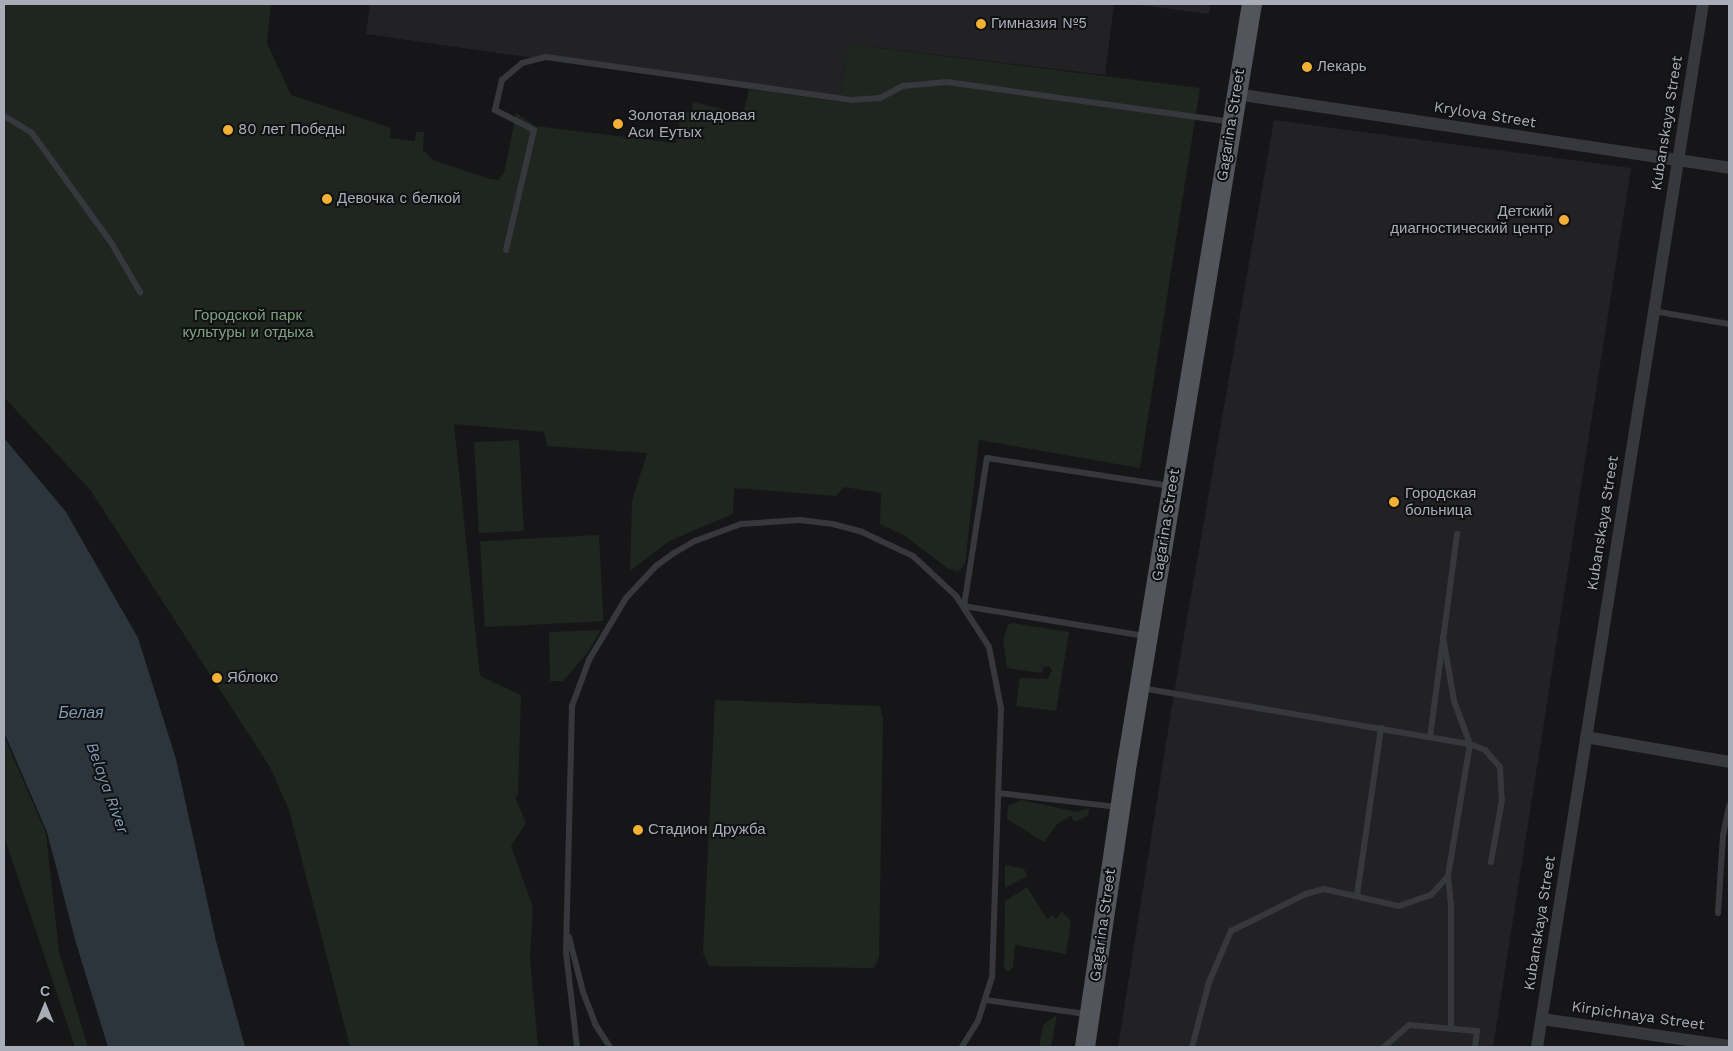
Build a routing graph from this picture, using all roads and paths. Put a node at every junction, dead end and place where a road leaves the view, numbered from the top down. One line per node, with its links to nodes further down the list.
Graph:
1 (1252, 4): 3 (main road, Gagarina Street)
2 (1703, 4): 6 (street, Kubanskaya Street)
3 (1236, 94): 5 (main road, Gagarina Street); 6 (street, Krylova Street)
4 (4, 116): 9 (lane)
5 (1231, 122): 8 (lane); 12 (main road, Gagarina Street)
6 (1677, 160): 7 (street, Krylova Street); 10 (street, Kubanskaya Street)
7 (1729, 168)
8 (506, 250)
9 (140, 292)
10 (1654, 311): 11 (lane); 20 (street, Kubanskaya Street)
11 (1729, 324)
12 (1173, 486): 14 (lane); 15 (main road, Gagarina Street)
13 (1457, 534): 16 (lane)
14 (964, 606): 15 (lane); 23 (lane); 30 (lane)
15 (1148, 637): 17 (main road, Gagarina Street)
16 (1443, 637): 19 (lane); 21 (lane)
17 (1140, 688): 18 (lane); 25 (main road, Gagarina Street)
18 (1381, 728): 19 (lane); 28 (lane)
19 (1430, 737): 21 (lane)
20 (1586, 737): 22 (street); 33 (street, Kubanskaya Street)
21 (1470, 744): 26 (lane); 27 (lane)
22 (1729, 762)
23 (998, 793): 25 (lane); 31 (lane)
24 (1729, 806): 29 (lane)
25 (1121, 807): 32 (main road, Gagarina Street)
26 (1491, 862)
27 (1448, 876): 28 (lane); 34 (lane)
28 (1356, 896): 40 (lane)
29 (1718, 913)
30 (566, 924): 36 (lane); 37 (lane)
31 (986, 1000): 32 (lane); 38 (lane)
32 (1090, 1014): 39 (main road, Gagarina Street)
33 (1542, 1019): 35 (street, Kirpichnaya Street); 43 (street, Kubanskaya Street)
34 (1451, 1028): 41 (lane); 42 (lane)
35 (1729, 1046)
36 (577, 1047)
37 (610, 1047)
38 (962, 1047)
39 (1085, 1047)
40 (1192, 1047)
41 (1384, 1047)
42 (1475, 1047)
43 (1537, 1047)

